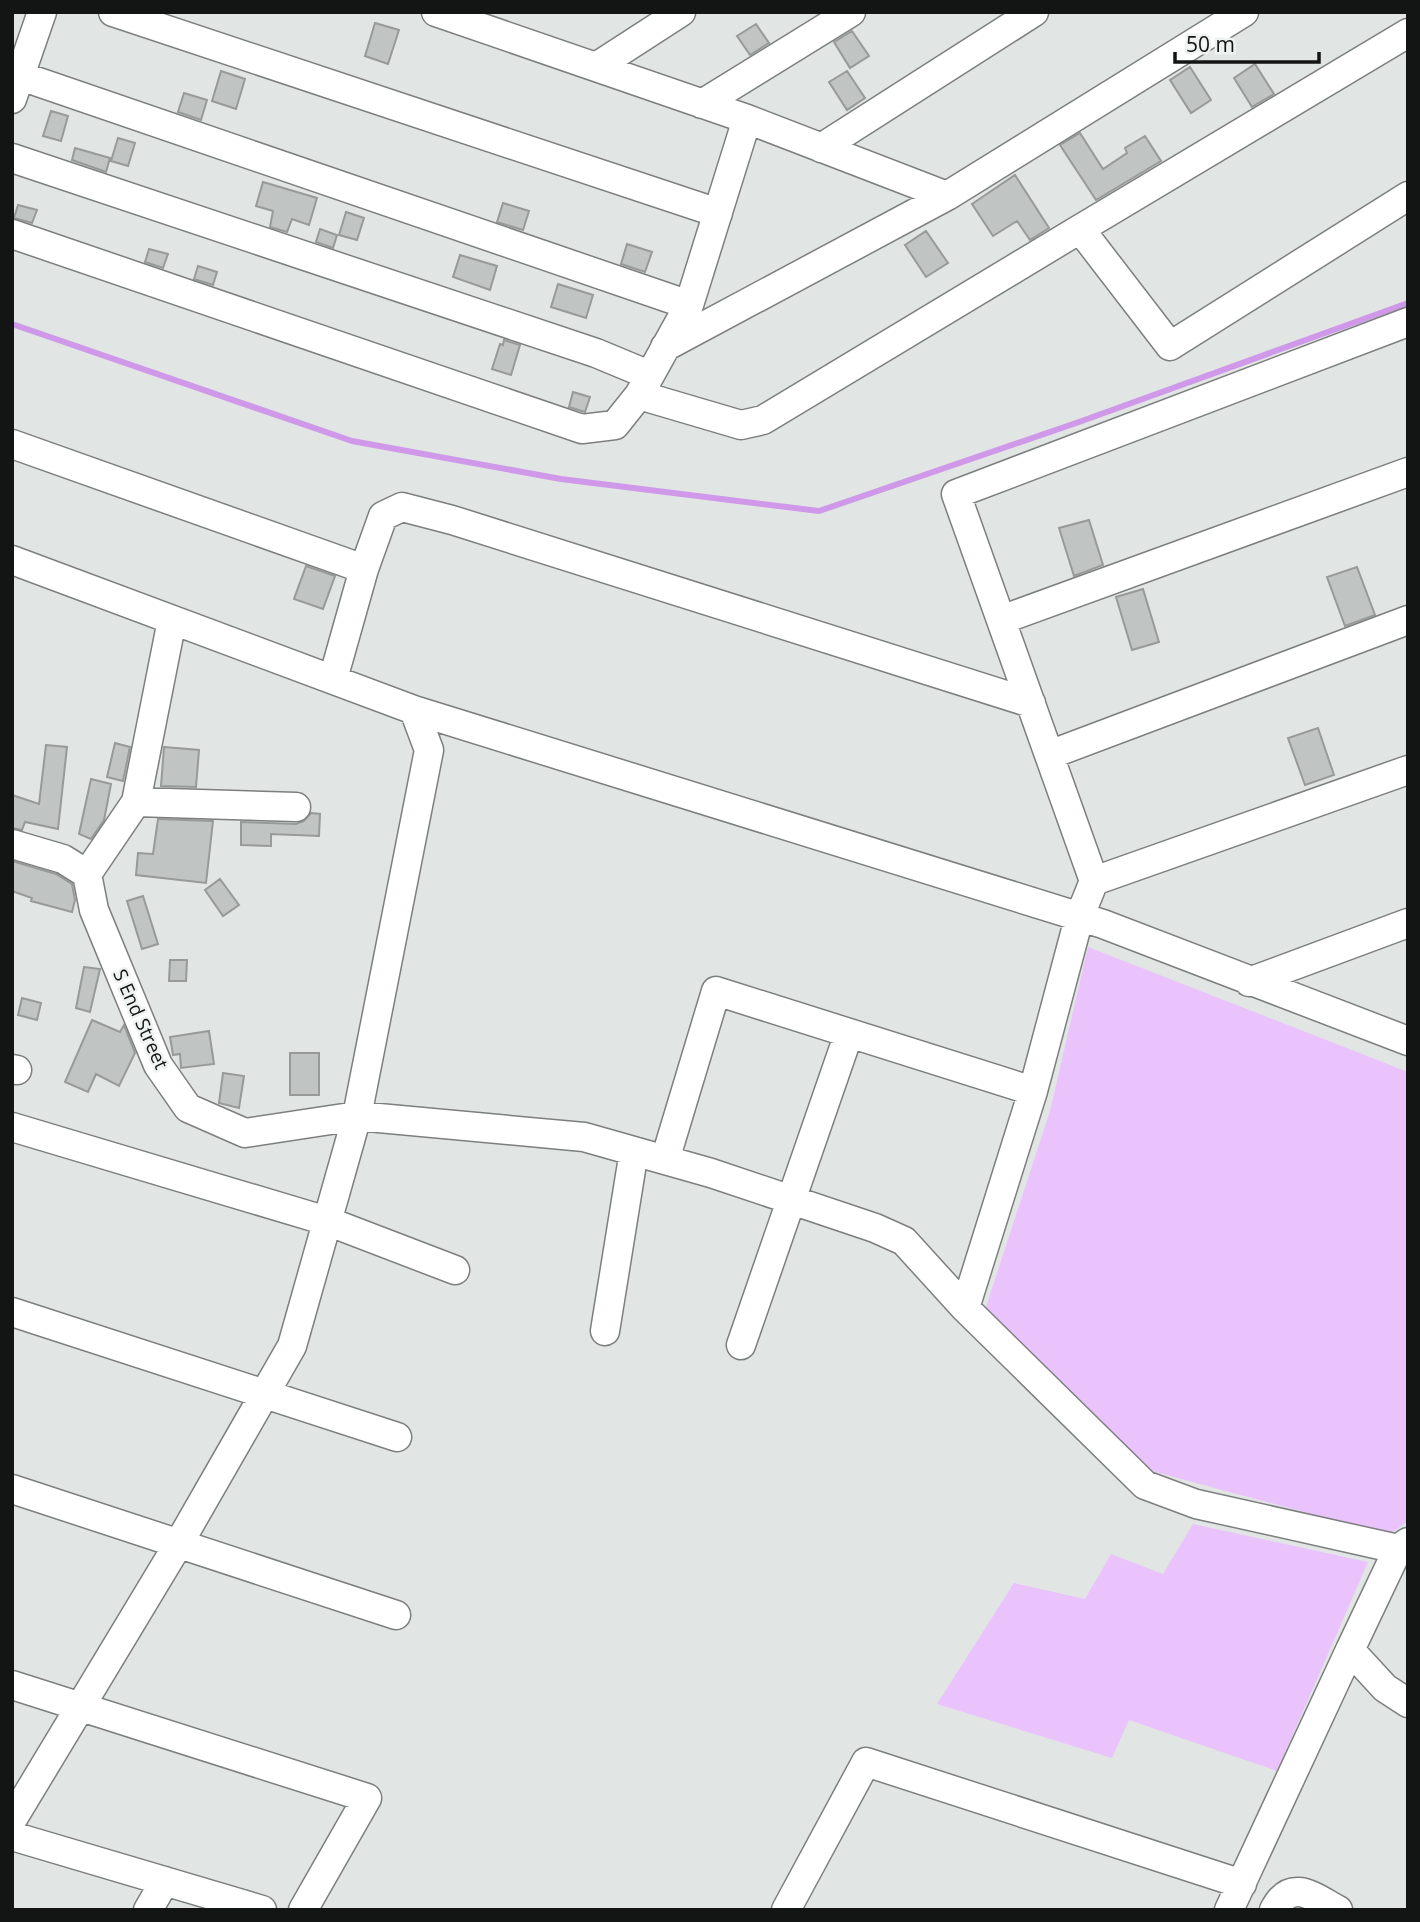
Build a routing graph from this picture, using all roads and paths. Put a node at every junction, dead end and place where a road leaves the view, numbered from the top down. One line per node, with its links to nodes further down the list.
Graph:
1 (42, 12): 10 (street)
2 (113, 12): 17 (street)
3 (436, 12): 9 (street)
4 (681, 12): 9 (street)
5 (851, 12): 11 (street)
6 (1034, 12): 13 (street)
7 (1244, 12): 15 (street)
8 (1408, 33): 18 (street)
9 (596, 67): 11 (street)
10 (15, 83): 20 (street)
11 (702, 104): 12 (street)
12 (747, 119): 13 (street); 17 (street)
13 (821, 148): 15 (street)
14 (12, 158): 23 (street)
15 (947, 196): 22 (street)
16 (1408, 196): 18 (street)
17 (718, 213): 20 (street)
18 (1080, 229): 23 (street)
19 (12, 234): 23 (street)
20 (689, 305): 22 (street)
21 (1408, 322): 29 (street)
22 (665, 347): 23 (street)
23 (644, 385)
24 (12, 444): 27 (street)
25 (1408, 472): 29 (street)
26 (12, 560): 28 (street)
27 (364, 569): 31 (street); 32 (street)
28 (172, 620): 31 (street); 36 (street)
29 (1001, 620): 32 (street)
30 (1408, 620): 34 (street)
31 (333, 679): 33 (street)
32 (1031, 703): 34 (street)
33 (414, 710): 41 (street); 47 (street)
34 (1049, 755): 40 (street)
35 (1408, 770): 40 (street)
36 (136, 802): 37 (street); 39 (street)
37 (296, 807)
38 (12, 844): 39 (street)
39 (87, 874): 47 (street, S End Street)
40 (1094, 881): 41 (street)
41 (1079, 918): 43 (street); 46 (street)
42 (1408, 923): 43 (street)
43 (1249, 982): 45 (street)
44 (849, 1033): 46 (street); 50 (street); 51 (street)
45 (1408, 1041)
46 (1033, 1091): 54 (street)
47 (357, 1116): 49 (street, S End Street); 52 (street)
48 (12, 1127): 52 (street)
49 (634, 1151): 50 (street, S End Street); 56 (street)
50 (665, 1160): 51 (street, S End Street)
51 (791, 1200): 54 (street, S End Street); 57 (street)
52 (327, 1221): 53 (street); 58 (street)
53 (455, 1270)
54 (965, 1308): 62 (street, S End Street)
55 (12, 1312): 58 (street)
56 (605, 1331)
57 (741, 1345)
58 (265, 1393): 59 (street); 61 (street)
59 (397, 1437)
60 (12, 1489): 61 (street)
61 (179, 1543): 63 (street); 67 (street)
62 (1403, 1545): 64 (street)
63 (396, 1615)
64 (1350, 1650): 66 (street); 71 (street)
65 (12, 1685): 67 (street)
66 (1408, 1703)
67 (80, 1707): 68 (street); 74 (street)
68 (12, 1820)
69 (12, 1836): 70 (street)
70 (164, 1881): 72 (street); 73 (street)
71 (1242, 1884): 75 (street); 76 (street)
72 (148, 1910)
73 (262, 1910)
74 (303, 1910)
75 (786, 1910)
76 (1229, 1910)
77 (1275, 1910): 78 (street)
78 (1338, 1910)

